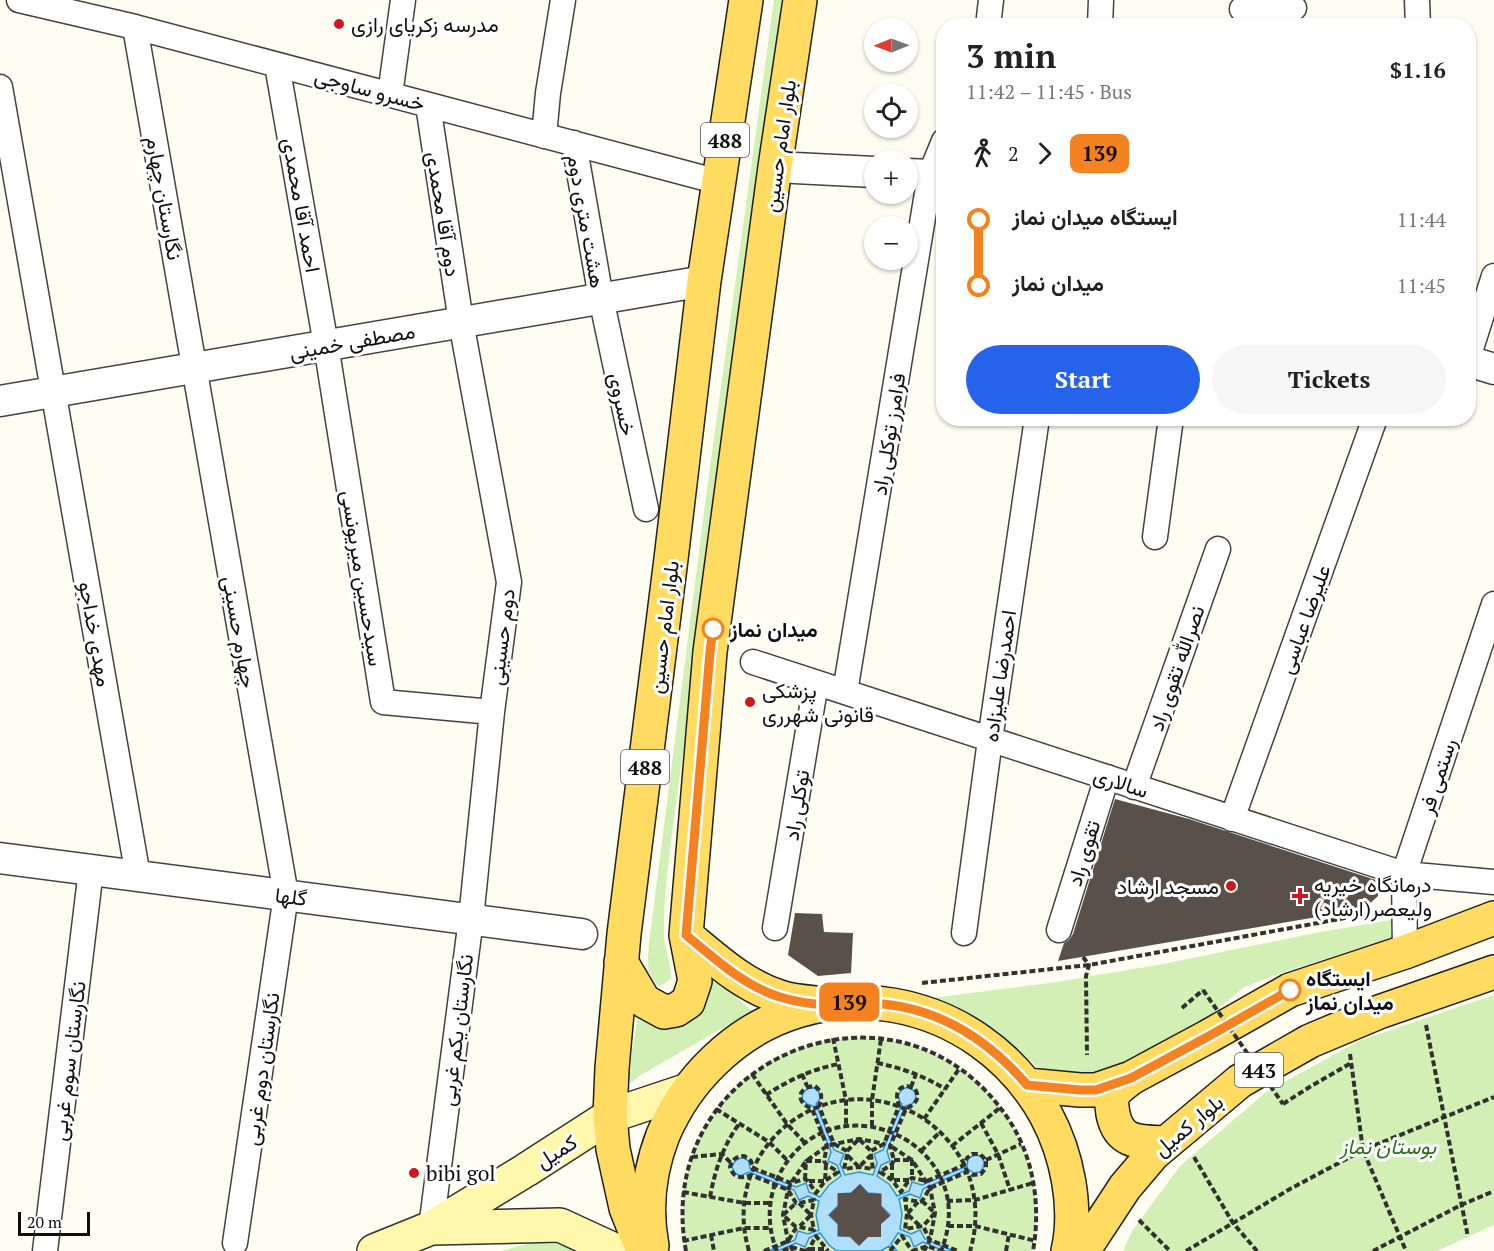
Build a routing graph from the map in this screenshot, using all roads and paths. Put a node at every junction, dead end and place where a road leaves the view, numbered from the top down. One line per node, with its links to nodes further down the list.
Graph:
1 (19, 0): 14 (street, خسرو ساوجی)
2 (403, 0): 17 (street)
3 (563, 0): 19 (street)
4 (746, 0): 25 (main road, بلوار امام حسین / 488)
5 (800, 0): 22 (main road, بلوار امام حسین / 488)
6 (991, 0): 11 (street)
7 (1101, 0): 12 (street)
8 (1417, 0): 13 (street)
9 (1294, 9): 10 (street)
10 (1242, 12)
11 (989, 18)
12 (1100, 18)
13 (1418, 18)
14 (135, 27): 15 (street, خسرو ساوجی); 33 (street, نگارستان چهارم)
15 (277, 65): 17 (street, خسرو ساوجی); 31 (street, احمد آقا محمدی)
16 (0, 87): 35 (street, مهدی خداجو)
17 (390, 95): 18 (street, خسرو ساوجی)
18 (428, 105): 19 (street, خسرو ساوجی); 29 (street, دوم آقا محمدی)
19 (544, 136): 20 (street, خسرو ساوجی)
20 (573, 144): 25 (street, خسرو ساوجی); 28 (street, هشت متری دوم)
21 (936, 158): 24 (street, فرامرز توکلی راد)
22 (775, 167): 23 (street); 64 (main road, بلوار امام حسین / 488)
23 (864, 171)
24 (927, 177): 46 (street, فرامرز توکلی راد)
25 (719, 182): 27 (main road, بلوار امام حسین / 488)
26 (1494, 276): 30 (street)
27 (704, 281): 28 (street, مصطفی خمینی); 67 (main road, بلوار امام حسین / 488)
28 (601, 298): 29 (street, مصطفی خمینی); 40 (street, خسروی)
29 (461, 322): 31 (street, مصطفی خمینی); 47 (street, دوم حسینی)
30 (1476, 333)
31 (326, 345): 33 (street, مصطفی خمینی); 47 (street, سیدحسین میریونسی)
32 (1476, 362): 34 (street)
33 (194, 368): 35 (street, مصطفی خمینی); 57 (street, چهارم حسینی)
34 (1494, 369)
35 (53, 392): 36 (street, مصطفی خمینی); 55 (street, مهدی خداجو)
36 (0, 401)
37 (1036, 426): 48 (street, احمدرضا علیزاده)
38 (1170, 426): 41 (street)
39 (1372, 426): 51 (street, علیرضا عباسی)
40 (646, 510)
41 (1155, 537)
42 (1218, 549): 50 (street, نصرالله تقوی راد)
43 (1494, 604): 54 (street, رستمی فر)
44 (753, 662): 45 (street, سالاری)
45 (816, 683): 46 (street, سالاری); 60 (street, توکلی راد)
46 (845, 692): 48 (street, سالاری)
47 (492, 712): 59 (street, دوم حسینی)
48 (990, 740): 49 (street, سالاری); 62 (street, احمدرضا علیزاده)
49 (1107, 777): 50 (street, سالاری); 61 (street, تقوی راد)
50 (1134, 787): 51 (street, سالاری)
51 (1232, 819): 54 (street, سالاری)
52 (0, 858): 53 (street, گلها)
53 (91, 870): 55 (street, گلها); 207 (street, نگارستان سوم غربی)
54 (1404, 874): 56 (street, سالاری); 65 (street, رستمی فر)
55 (138, 876): 57 (street, گلها)
56 (1494, 882)
57 (286, 896): 59 (street, گلها); 197 (street, نگارستان دوم غربی)
58 (1494, 918): 65 (main road, 443)
59 (471, 919): 63 (street, گلها); 183 (street, نگارستان یکم غربی)
60 (776, 928)
61 (1059, 930)
62 (964, 933)
63 (582, 934)
64 (686, 935): 67 (main road, بلوار امام حسین); 69 (main road)
65 (1405, 952): 83 (main road, 443)
66 (1083, 957): 75 (path)
67 (621, 962): 99 (main road, بلوار امام حسین / 488)
68 (1494, 972): 121 (main road, بلوار کمیل / 443)
69 (827, 1005): 73 (path); 84 (main road); 88 (main road)
70 (1182, 1008): 77 (path, bridge)
71 (1425, 1018): 100 (path)
72 (881, 1039): 73 (path); 76 (path); 79 (path)
73 (833, 1040): 78 (path); 80 (path)
74 (1349, 1046): 77 (path)
75 (1088, 1055)
76 (877, 1063): 82 (path); 92 (path)
77 (1352, 1063): 122 (path)
78 (839, 1064): 81 (path); 91 (path)
79 (959, 1069): 87 (path); 95 (path)
80 (752, 1074): 89 (path); 98 (path)
81 (802, 1074): 85 (path); 89 (path)
82 (916, 1074): 86 (path); 87 (path)
83 (1131, 1078): 84 (main road, 443); 121 (main road)
84 (1027, 1085): 95 (path); 206 (main road)
85 (807, 1086): 93 (path); 96 (path)
86 (911, 1087): 94 (path); 97 (path)
87 (945, 1089): 101 (path)
88 (688, 1090): 98 (path); 99 (main road, کمیل); 200 (main road)
89 (766, 1095): 104 (path)
90 (1494, 1097): 100 (path)
91 (846, 1100): 92 (path); 93 (path); 105 (path)
92 (872, 1100): 94 (path); 106 (path)
93 (819, 1106): 96 (path); 107 (path)
94 (899, 1106): 97 (path); 108 (path)
95 (1000, 1108): 102 (path); 117 (path)
96 (812, 1109): 104 (path); 110 (path)
97 (906, 1109): 101 (path); 111 (path)
98 (717, 1110): 103 (path); 128 (path)
99 (610, 1116): 183 (main road, کمیل); 200 (main road, بلوار امام حسین / 488)
100 (1444, 1118): 122 (path); 172 (path)
101 (924, 1119): 109 (path)
102 (981, 1123): 120 (path); 127 (path)
103 (739, 1124): 113 (path); 126 (path)
104 (786, 1124): 113 (path); 114 (path)
105 (846, 1126): 106 (path); 107 (path)
106 (872, 1126): 108 (path)
107 (829, 1131): 110 (path); 115 (path)
108 (889, 1131): 111 (path); 116 (path)
109 (940, 1132): 120 (path); 123 (path)
110 (822, 1134): 114 (path); 118 (path)
111 (896, 1134): 119 (path); 123 (path)
112 (859, 1139): 115 (path); 116 (path); 124 (path); 125 (path)
113 (769, 1142): 131 (path); 138 (path)
114 (806, 1144): 131 (path)
115 (834, 1144): 118 (path); 124 (path)
116 (884, 1144): 119 (path); 125 (path)
117 (1022, 1144): 127 (path); 154 (path)
118 (827, 1146): 132 (path); 135 (path)
119 (890, 1146): 129 (path); 133 (path)
120 (952, 1146): 136 (path)
121 (1179, 1149): 178 (path); 206 (main road, بلوار کمیل / 443)
122 (1363, 1150): 178 (path); 193 (path)
123 (921, 1151): 145 (path)
124 (847, 1153): 137 (path); 139 (path)
125 (871, 1153): 137 (path); 140 (path)
126 (722, 1154): 128 (path); 134 (path); 163 (path)
127 (998, 1154): 130 (path); 158 (path)
128 (692, 1157): 160 (path)
129 (912, 1160): 133 (path); 147 (path); 151 (path)
130 (986, 1160): 136 (path); 143 (path)
131 (788, 1161): 146 (path)
132 (806, 1161): 135 (path); 148 (path); 153 (path)
133 (893, 1162): 142 (path); 149 (path)
134 (731, 1163): 138 (path); 144 (path)
135 (825, 1163): 141 (path); 150 (path)
136 (964, 1165): 143 (path); 145 (path)
137 (859, 1167): 139 (path); 140 (path)
138 (753, 1168): 144 (path); 146 (path)
139 (844, 1169): 141 (path)
140 (873, 1169): 142 (path)
141 (838, 1172): 150 (path)
142 (880, 1172): 149 (path)
143 (967, 1172): 152 (path); 166 (path)
144 (751, 1175): 155 (path); 169 (path)
145 (939, 1176): 151 (path); 152 (path)
146 (778, 1178): 153 (path); 155 (path)
147 (911, 1179): 149 (path); 151 (path); 161 (path)
148 (807, 1180): 150 (path); 153 (path); 162 (path)
149 (892, 1180): 161 (path)
150 (825, 1181): 162 (path)
151 (927, 1181): 156 (path)
152 (942, 1182): 156 (path); 168 (path)
153 (791, 1183): 157 (path)
154 (1033, 1183): 158 (path); 196 (path)
155 (775, 1185): 157 (path); 170 (path)
156 (930, 1188): 167 (path); 174 (path)
157 (788, 1190): 171 (path); 175 (path)
158 (1010, 1190): 166 (path)
159 (1494, 1191): 172 (path)
160 (683, 1192): 163 (path); 200 (path)
161 (901, 1192): 164 (path)
162 (816, 1193): 165 (path)
163 (710, 1197): 169 (path)
164 (904, 1199): 167 (path); 173 (path)
165 (814, 1200): 171 (path); 176 (path)
166 (975, 1200): 168 (path); 181 (path)
167 (921, 1201): 173 (path); 174 (path)
168 (947, 1201): 180 (path)
169 (744, 1203): 170 (path); 184 (path)
170 (771, 1203): 185 (path)
171 (798, 1203): 175 (path); 176 (path)
172 (1461, 1205): 192 (path); 193 (path)
173 (907, 1214): 179 (path); 186 (path)
174 (935, 1214): 179 (path); 194 (path)
175 (783, 1215): 182 (path); 195 (path)
176 (811, 1215): 182 (path); 187 (path)
177 (1139, 1220): 222 (path)
178 (1233, 1223): 223 (path); 224 (path)
179 (921, 1226): 186 (path); 194 (path)
180 (948, 1226): 181 (path); 198 (path)
181 (975, 1226): 188 (path); 219 (path)
182 (798, 1227): 187 (path); 195 (path)
183 (430, 1228): 208 (main road, کمیل); 209 (main road, کمیل)
184 (744, 1228): 185 (path); 189 (path); 212 (path)
185 (771, 1228): 201 (path)
186 (905, 1229): 191 (path)
187 (814, 1230): 190 (path)
188 (1010, 1234): 196 (path); 220 (path)
189 (711, 1235): 200 (path); 211 (path)
190 (816, 1236): 204 (path); 205 (path)
191 (902, 1236): 203 (path); 215 (path)
192 (1468, 1237)
193 (1400, 1238): 225 (path); 226 (path)
194 (930, 1240): 198 (path); 199 (path)
195 (788, 1241): 201 (path); 202 (path)
196 (1035, 1241): 206 (path); 221 (path)
197 (235, 1243)
198 (943, 1245): 217 (path); 218 (path)
199 (928, 1246): 215 (path); 216 (path); 217 (path)
200 (658, 1248): 210 (path)
201 (776, 1249): 213 (path)
202 (792, 1249): 204 (path); 214 (path)
203 (892, 1249)
204 (806, 1250): 205 (path)
205 (826, 1250)
206 (1073, 1250)
207 (45, 1251)
208 (374, 1251)
209 (614, 1251)
210 (686, 1251)
211 (714, 1251)
212 (748, 1251)
213 (764, 1251)
214 (783, 1251)
215 (912, 1251)
216 (924, 1251)
217 (940, 1251)
218 (958, 1251)
219 (970, 1251)
220 (1006, 1251)
221 (1033, 1251)
222 (1170, 1251)
223 (1186, 1251)
224 (1257, 1251)
225 (1373, 1251)
226 (1406, 1251)

